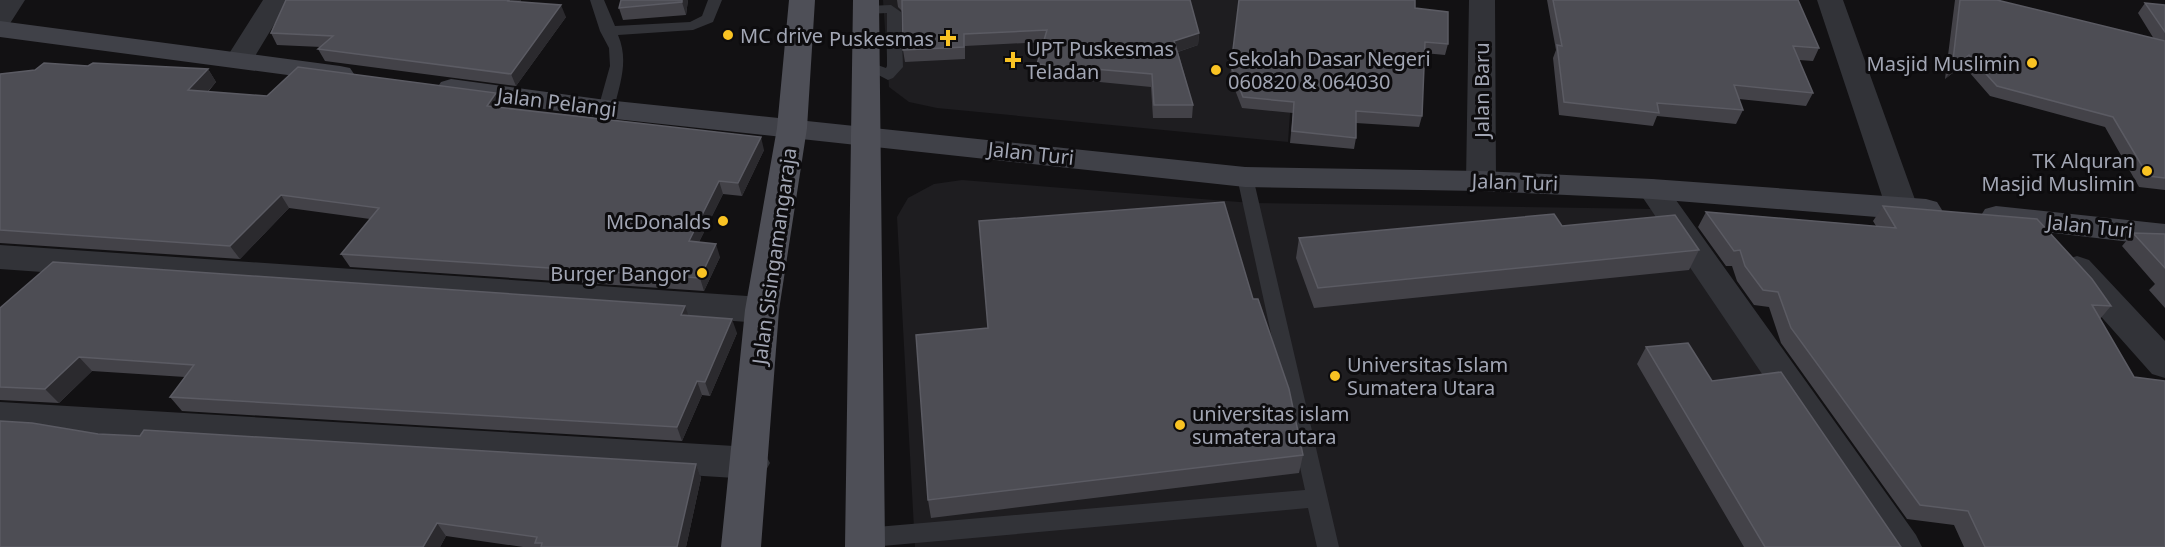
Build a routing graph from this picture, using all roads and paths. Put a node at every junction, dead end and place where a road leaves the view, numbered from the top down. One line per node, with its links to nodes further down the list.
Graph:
1 (12, 0): 9 (street)
2 (276, 0): 12 (street)
3 (597, 0): 11 (lane)
4 (715, 0): 11 (lane)
5 (802, 0): 17 (main road, Jalan Sisingamangaraja)
6 (1482, 0): 20 (street, Jalan Baru)
7 (1830, 0): 22 (street)
8 (867, 5): 13 (main road); 13 (lane)
9 (0, 19)
10 (0, 29): 12 (main road)
11 (607, 31): 16 (lane)
12 (239, 60): 14 (main road)
13 (866, 65): 18 (main road)
14 (369, 77)
15 (428, 85): 16 (main road, Jalan Pelangi)
16 (606, 109): 17 (main road, Jalan Pelangi)
17 (792, 128): 18 (main road, Jalan Pelangi); 26 (main road, Jalan Sisingamangaraja)
18 (866, 135): 19 (main road, Jalan Turi); 31 (main road)
19 (1245, 177): 20 (main road, Jalan Turi); 30 (lane)
20 (1481, 181): 21 (main road, Jalan Turi)
21 (1652, 189): 22 (main road, Jalan Turi); 34 (street)
22 (1902, 208): 23 (main road, Jalan Turi)
23 (2034, 220): 24 (main road, Jalan Turi); 27 (street)
24 (2165, 235)
25 (0, 257): 26 (street)
26 (762, 310): 29 (main road, Jalan Sisingamangaraja)
27 (2165, 364)
28 (0, 417): 29 (street)
29 (751, 463): 32 (main road, Jalan Sisingamangaraja)
30 (1316, 498): 31 (lane); 33 (lane)
31 (865, 543)
32 (741, 547)
33 (1328, 547)
34 (1902, 547)

